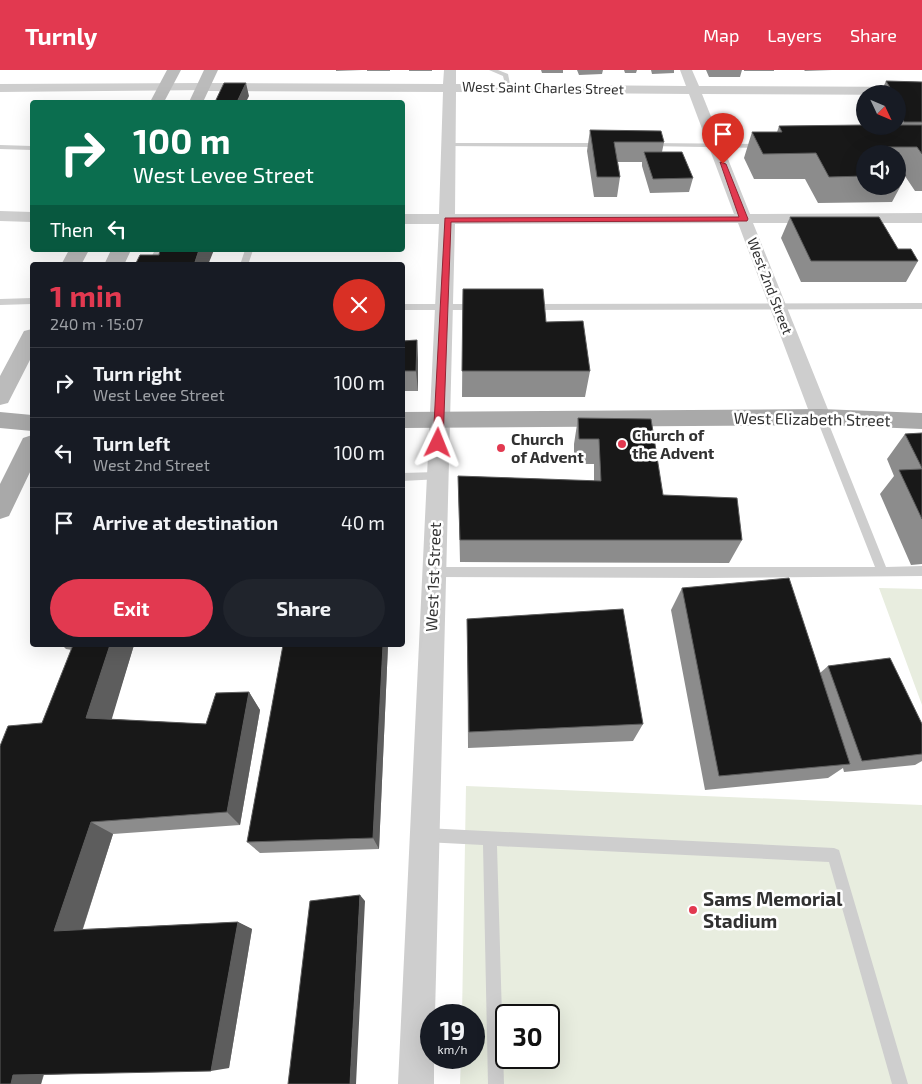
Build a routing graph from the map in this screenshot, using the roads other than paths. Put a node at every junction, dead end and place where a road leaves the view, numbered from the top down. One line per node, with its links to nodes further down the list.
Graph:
1 (174, 70): 8 (main road)
2 (211, 70): 6 (main road)
3 (492, 70): 9 (lane)
4 (686, 70): 10 (street, West 2nd Street)
5 (450, 78): 6 (street, West Saint Charles Street); 9 (street, West Saint Charles Street); 14 (street, West 1st Street)
6 (204, 87): 8 (street, West Saint Charles Street); 13 (main road)
7 (0, 88): 8 (street, West Saint Charles Street)
8 (164, 88): 12 (main road)
9 (509, 88): 10 (street, West Saint Charles Street)
10 (695, 91): 11 (street, West Saint Charles Street); 17 (street, West 2nd Street)
11 (922, 91)
12 (158, 100)
13 (197, 100)
14 (449, 145): 15 (lane); 25 (street, West 1st Street)
15 (607, 145)
16 (637, 145): 17 (lane)
17 (716, 146): 18 (lane); 26 (street, West 2nd Street)
18 (775, 146)
19 (0, 148): 20 (lane)
20 (30, 148)
21 (0, 216): 22 (street)
22 (30, 217)
23 (922, 218): 26 (street)
24 (405, 219): 25 (street)
25 (447, 219): 26 (street); 34 (street, West 1st Street)
26 (744, 219): 29 (street, West 2nd Street)
27 (30, 300): 28 (lane)
28 (0, 302)
29 (778, 306): 30 (lane); 33 (lane); 37 (street, West 2nd Street)
30 (922, 306)
31 (405, 307): 34 (lane)
32 (483, 307): 34 (lane)
33 (522, 307)
34 (444, 308): 38 (street, West 1st Street)
35 (30, 340): 36 (main road)
36 (0, 397)
37 (821, 417): 38 (main road, West Elizabeth Street); 41 (main road, West Elizabeth Street); 47 (lane)
38 (439, 419): 40 (main road, West Elizabeth Street); 44 (street, West 1st Street)
39 (0, 420): 42 (main road)
40 (405, 420)
41 (922, 421)
42 (30, 423)
43 (30, 448): 46 (main road)
44 (437, 476): 45 (lane); 49 (street, West 1st Street)
45 (405, 477)
46 (0, 509)
47 (882, 571): 48 (lane); 49 (lane)
48 (922, 571)
49 (433, 572): 50 (street, West 1st Street)
50 (425, 835): 51 (lane); 52 (street, West 1st Street)
51 (490, 839): 53 (lane); 54 (lane)
52 (416, 1084)
53 (496, 1084)
54 (900, 1084)

